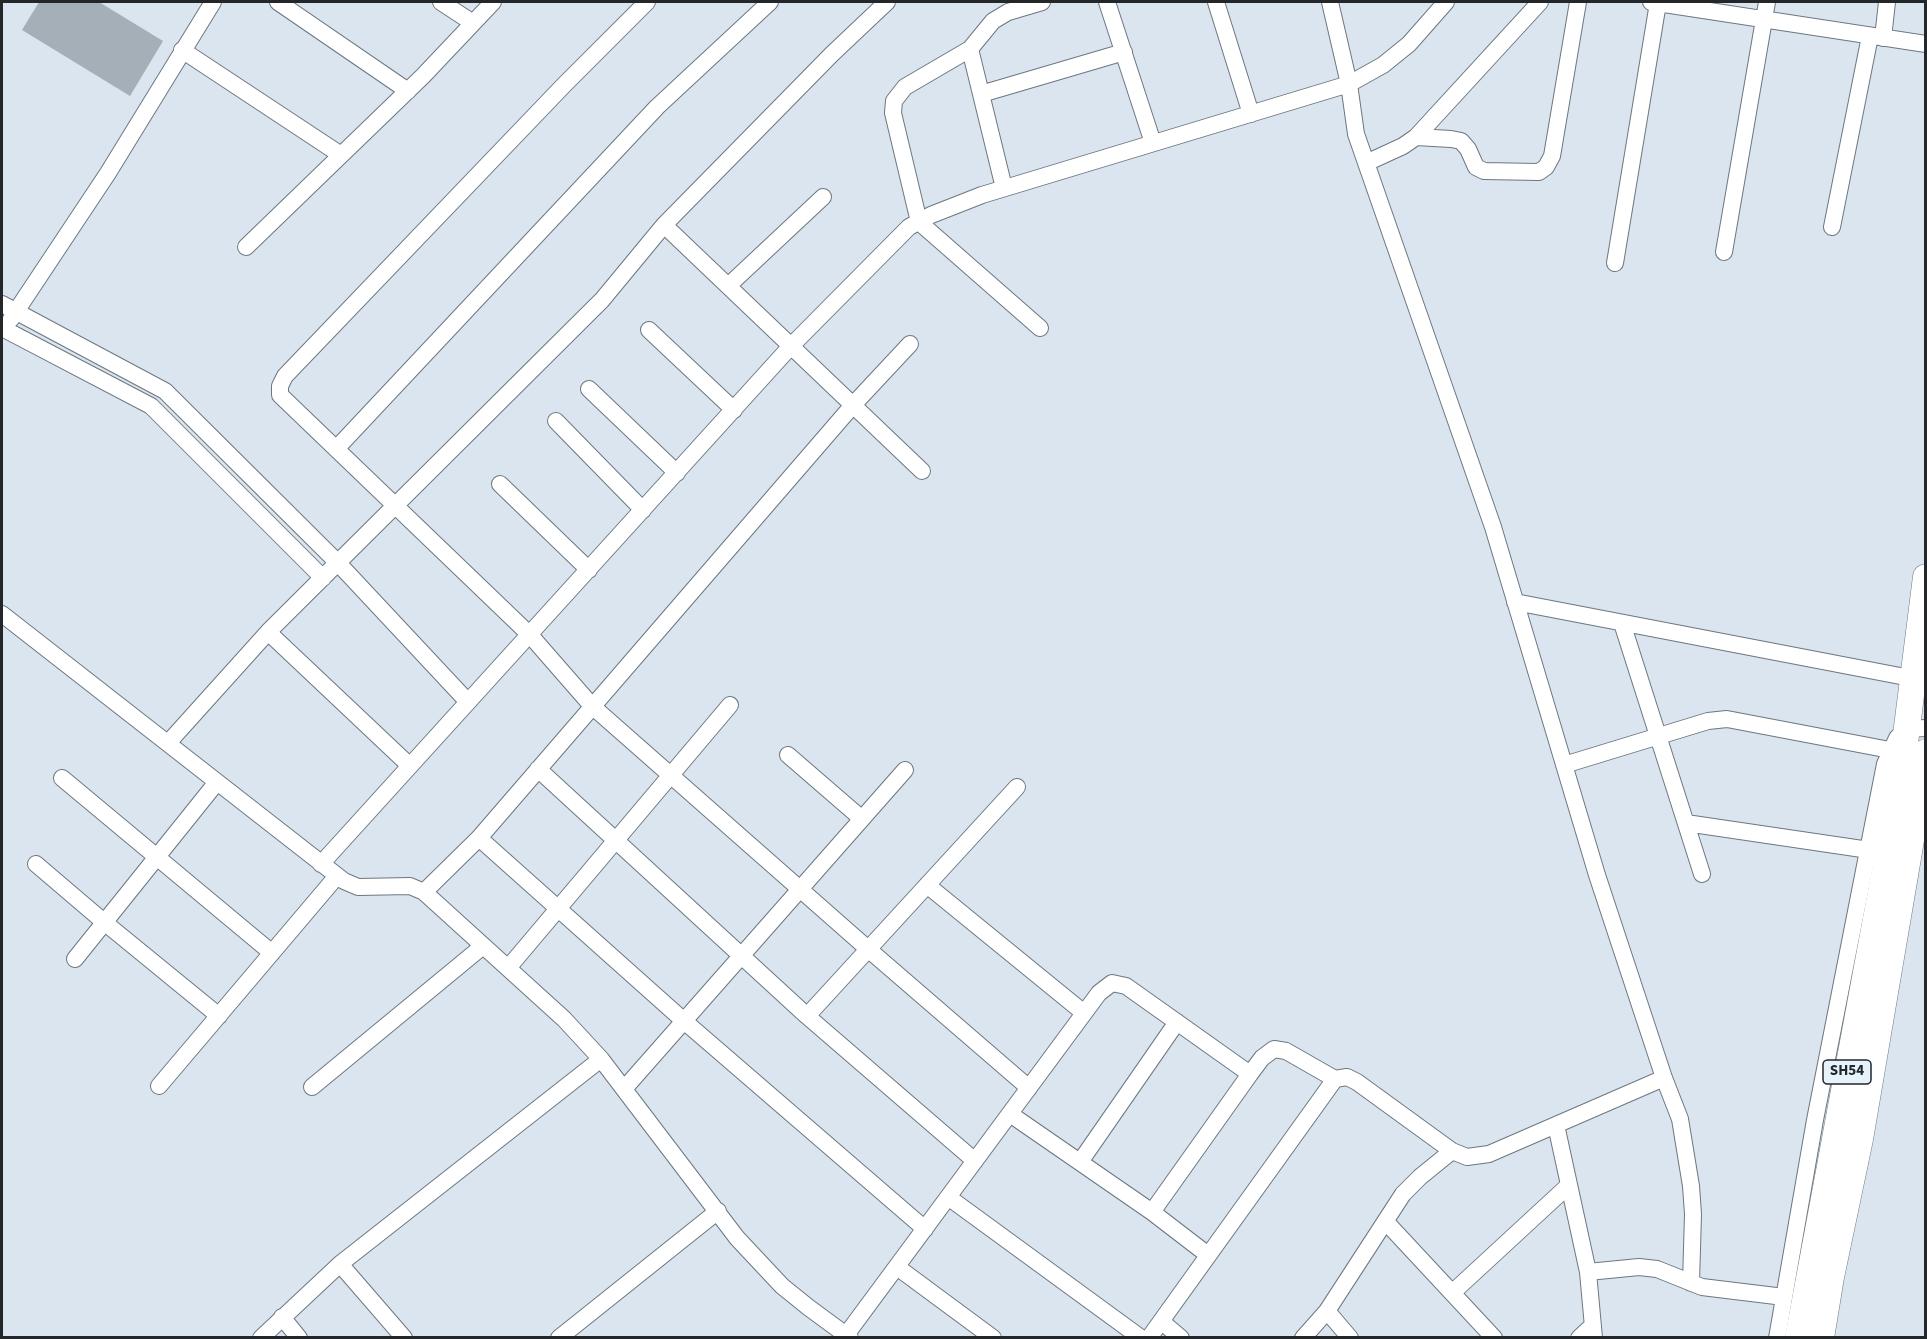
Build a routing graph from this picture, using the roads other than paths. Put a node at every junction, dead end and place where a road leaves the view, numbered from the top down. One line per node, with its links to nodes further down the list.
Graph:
1 (213, 2): 23 (street)
2 (278, 2): 26 (street)
3 (441, 2): 19 (street)
4 (493, 2): 19 (street)
5 (647, 2): 52 (street)
6 (770, 2): 52 (street)
7 (887, 2): 36 (street)
8 (1042, 2): 22 (street)
9 (1107, 2): 24 (street)
10 (1216, 2): 28 (street)
11 (1330, 2): 25 (street)
12 (1446, 2): 25 (street)
13 (1540, 2): 29 (street)
14 (1578, 2): 29 (street)
15 (1655, 2): 18 (street); 40 (street)
16 (1767, 2): 18 (street)
17 (1887, 2): 20 (street)
18 (1764, 20): 20 (street); 39 (street)
19 (473, 22): 26 (street)
20 (1876, 37): 21 (street); 37 (street)
21 (1926, 44)
22 (970, 49): 27 (street); 35 (street)
23 (182, 50): 31 (street); 42 (street)
24 (1124, 52): 27 (street); 30 (street)
25 (1349, 84): 28 (street); 32 (street)
26 (408, 91): 31 (street)
27 (981, 94): 33 (street)
28 (1251, 114): 30 (street)
29 (1416, 137): 32 (street)
30 (1154, 143): 33 (street)
31 (341, 155): 38 (street)
32 (1366, 163): 62 (street)
33 (1004, 189): 35 (street)
34 (823, 197): 41 (street)
35 (919, 222): 43 (street); 47 (street)
36 (664, 225): 41 (street); 56 (street)
37 (1832, 227)
38 (246, 247)
39 (1724, 252)
40 (1616, 263)
41 (728, 286): 47 (street)
42 (9, 308): 44 (street); 58 (street)
43 (1040, 328)
44 (3, 329): 61 (street)
45 (649, 330): 50 (street)
46 (910, 344): 49 (street)
47 (791, 346): 49 (street); 50 (street)
48 (589, 389): 54 (street)
49 (853, 405): 53 (street); 70 (street)
50 (734, 410): 54 (street)
51 (555, 421): 57 (street)
52 (336, 449): 56 (street)
53 (922, 471)
54 (676, 473): 57 (street)
55 (500, 484): 59 (street)
56 (395, 506): 58 (street); 66 (street)
57 (643, 510): 59 (street)
58 (338, 563): 61 (street); 68 (street)
59 (589, 570): 66 (street)
60 (1926, 577): 67 (main road, SH54)
61 (323, 578): 65 (street)
62 (1515, 602): 64 (street); 77 (street)
63 (2, 614): 73 (street)
64 (1622, 623): 67 (street); 72 (street)
65 (268, 632): 73 (street); 78 (street)
66 (530, 635): 68 (street); 70 (street)
67 (1920, 679): 71 (main road, SH54)
68 (468, 702): 78 (street)
69 (730, 705): 81 (street)
70 (592, 706): 79 (street); 81 (street)
71 (1916, 729): 74 (street); 85 (main road, SH54)
72 (1659, 735): 74 (street); 77 (street); 87 (street)
73 (168, 743): 83 (street)
74 (1890, 750): 90 (street)
75 (1926, 752): 85 (main road, SH54)
76 (788, 755): 86 (street)
77 (1564, 765): 114 (street)
78 (410, 766): 93 (street)
79 (538, 769): 88 (street); 89 (street)
80 (905, 770): 86 (street)
81 (671, 776): 89 (street); 97 (street)
82 (62, 778): 91 (street)
83 (217, 782): 91 (street); 93 (street)
84 (1017, 787): 96 (street)
85 (1906, 809): 156 (main road, SH54); 157 (main road, SH54)
86 (862, 819): 97 (street)
87 (1686, 824): 90 (street); 94 (street)
88 (478, 838): 98 (street); 99 (street)
89 (616, 840): 99 (street); 104 (street)
90 (1869, 850): 137 (street)
91 (158, 856): 100 (street); 103 (street)
92 (36, 864): 100 (street)
93 (321, 864): 95 (street)
94 (1702, 874)
95 (337, 876): 98 (street); 103 (street)
96 (927, 885): 102 (street); 107 (street)
97 (800, 889): 102 (street); 104 (street)
98 (424, 892): 101 (street)
99 (558, 909): 106 (street); 110 (street)
100 (104, 922): 105 (street); 108 (street)
101 (483, 946): 106 (street); 117 (street)
102 (867, 950): 109 (street); 118 (street)
103 (272, 953): 108 (street)
104 (741, 956): 109 (street); 110 (street)
105 (75, 959)
106 (507, 968): 112 (street)
107 (1084, 1013): 111 (street); 118 (street)
108 (219, 1016): 116 (street)
109 (807, 1016): 123 (street)
110 (684, 1021): 119 (street); 130 (street)
111 (1177, 1022): 113 (street); 124 (street)
112 (601, 1059): 119 (street); 132 (street)
113 (1250, 1074): 115 (street); 128 (street)
114 (1664, 1078): 121 (street); 135 (street)
115 (1335, 1079): 122 (street); 131 (street)
116 (159, 1086)
117 (312, 1087)
118 (1029, 1088): 120 (street)
119 (624, 1089): 127 (street)
120 (1010, 1114): 123 (street); 124 (street)
121 (1556, 1125): 122 (street); 125 (street)
122 (1452, 1151): 129 (street)
123 (975, 1161): 126 (street)
124 (1080, 1162): 128 (street)
125 (1569, 1185): 134 (street); 136 (street)
126 (948, 1197): 130 (street); 148 (street)
127 (718, 1211): 142 (street); 146 (street)
128 (1152, 1212): 131 (street)
129 (1386, 1222): 136 (street); 138 (street)
130 (925, 1229): 133 (street)
131 (1208, 1255): 140 (street)
132 (340, 1264): 139 (street); 145 (street)
133 (897, 1267): 142 (street); 147 (street)
134 (1588, 1272): 135 (street); 141 (street)
135 (1691, 1283): 137 (street)
136 (1452, 1293): 153 (street)
137 (1784, 1298): 155 (street)
138 (1328, 1311): 151 (street); 152 (street)
139 (282, 1317): 143 (street); 144 (street)
140 (1161, 1321): 149 (street); 150 (street)
141 (1593, 1331): 154 (street)
142 (848, 1336)
143 (261, 1338)
144 (299, 1338)
145 (404, 1338)
146 (559, 1338)
147 (993, 1338)
148 (1141, 1338)
149 (1149, 1338)
150 (1181, 1338)
151 (1303, 1338)
152 (1350, 1338)
153 (1494, 1338)
154 (1579, 1338)
155 (1777, 1338)
156 (1798, 1338)
157 (1821, 1338)

